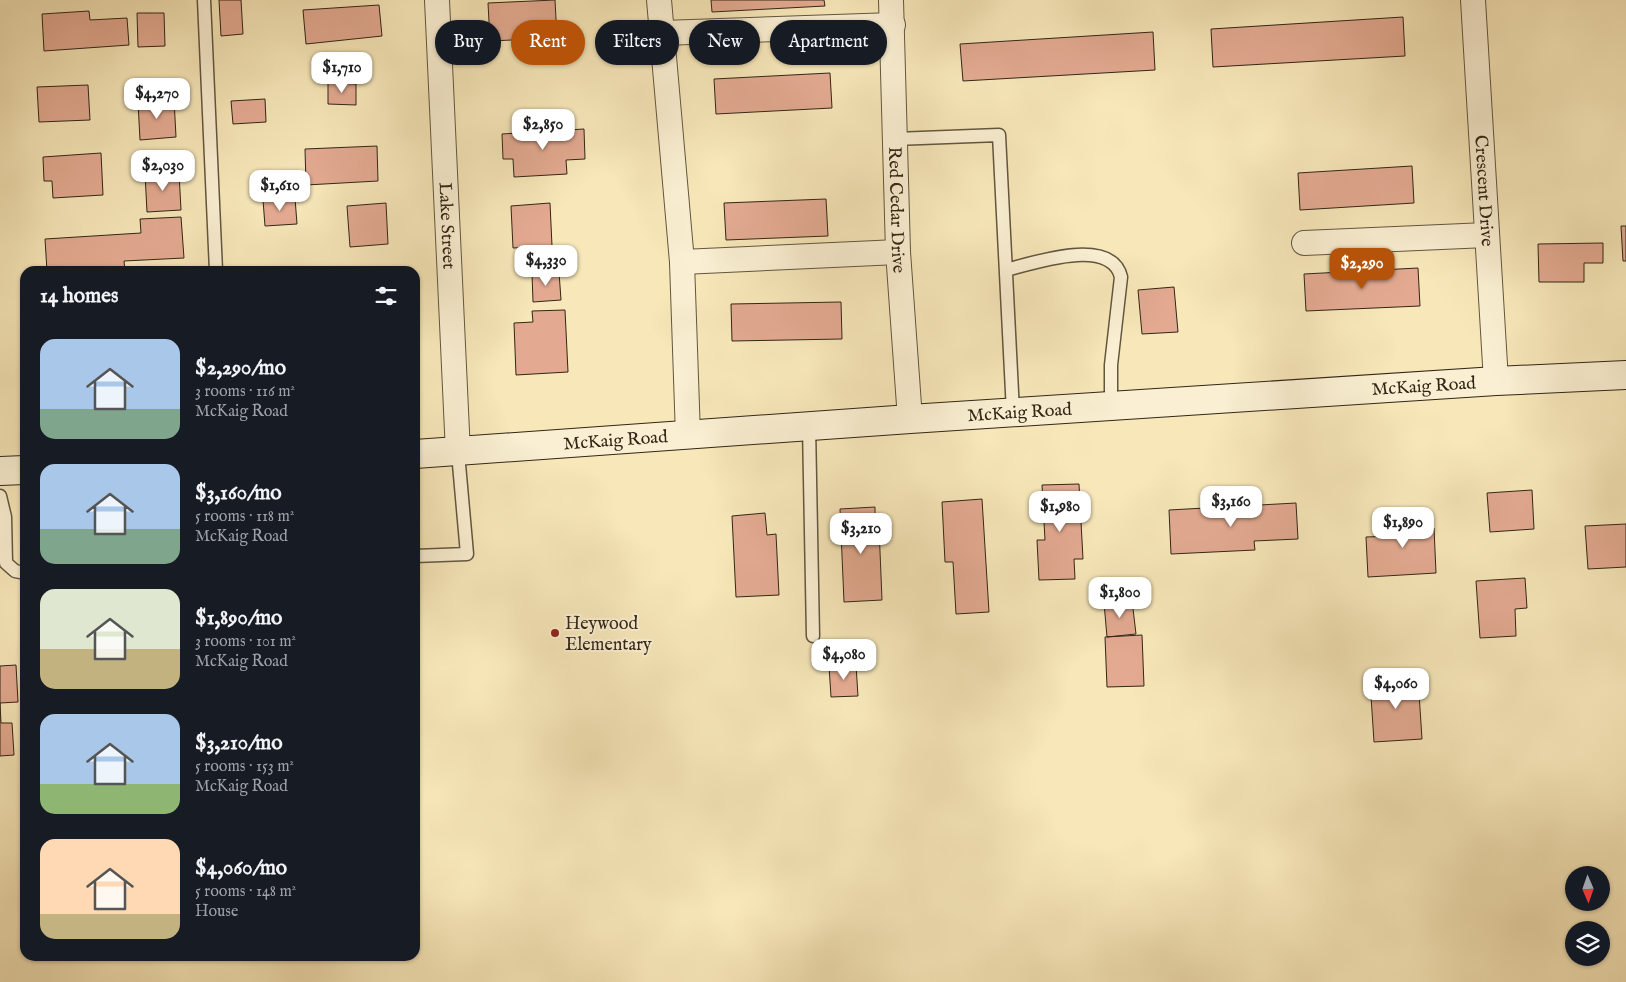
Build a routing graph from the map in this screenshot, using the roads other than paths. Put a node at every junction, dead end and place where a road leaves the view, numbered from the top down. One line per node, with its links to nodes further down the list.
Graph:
1 (204, 0): 15 (lane)
2 (437, 0): 24 (street, Lake Street)
3 (659, 0): 6 (street)
4 (891, 0): 7 (street, Red Cedar Drive)
5 (1473, 0): 11 (street, Crescent Drive)
6 (661, 20)
7 (893, 25): 8 (street); 10 (street, Red Cedar Drive)
8 (679, 32)
9 (665, 65): 14 (street)
10 (895, 139): 13 (street, Red Cedar Drive); 16 (lane)
11 (1487, 235): 12 (street); 18 (street, Crescent Drive)
12 (1304, 243)
13 (898, 252): 14 (street); 21 (street, Red Cedar Drive)
14 (682, 262): 23 (street)
15 (216, 266)
16 (1006, 270): 19 (lane); 20 (lane)
17 (1626, 375): 18 (street, McKaig Road)
18 (1496, 381): 19 (street, McKaig Road)
19 (1111, 406): 20 (street, McKaig Road)
20 (1013, 412): 21 (street, McKaig Road)
21 (910, 419): 22 (street, McKaig Road)
22 (809, 426): 23 (street, McKaig Road); 31 (lane)
23 (688, 436): 24 (street, McKaig Road)
24 (458, 453): 25 (street, McKaig Road); 29 (lane)
25 (420, 454)
26 (20, 470): 27 (street)
27 (0, 472)
28 (0, 496): 30 (lane)
29 (420, 556)
30 (20, 572)
31 (813, 636)

